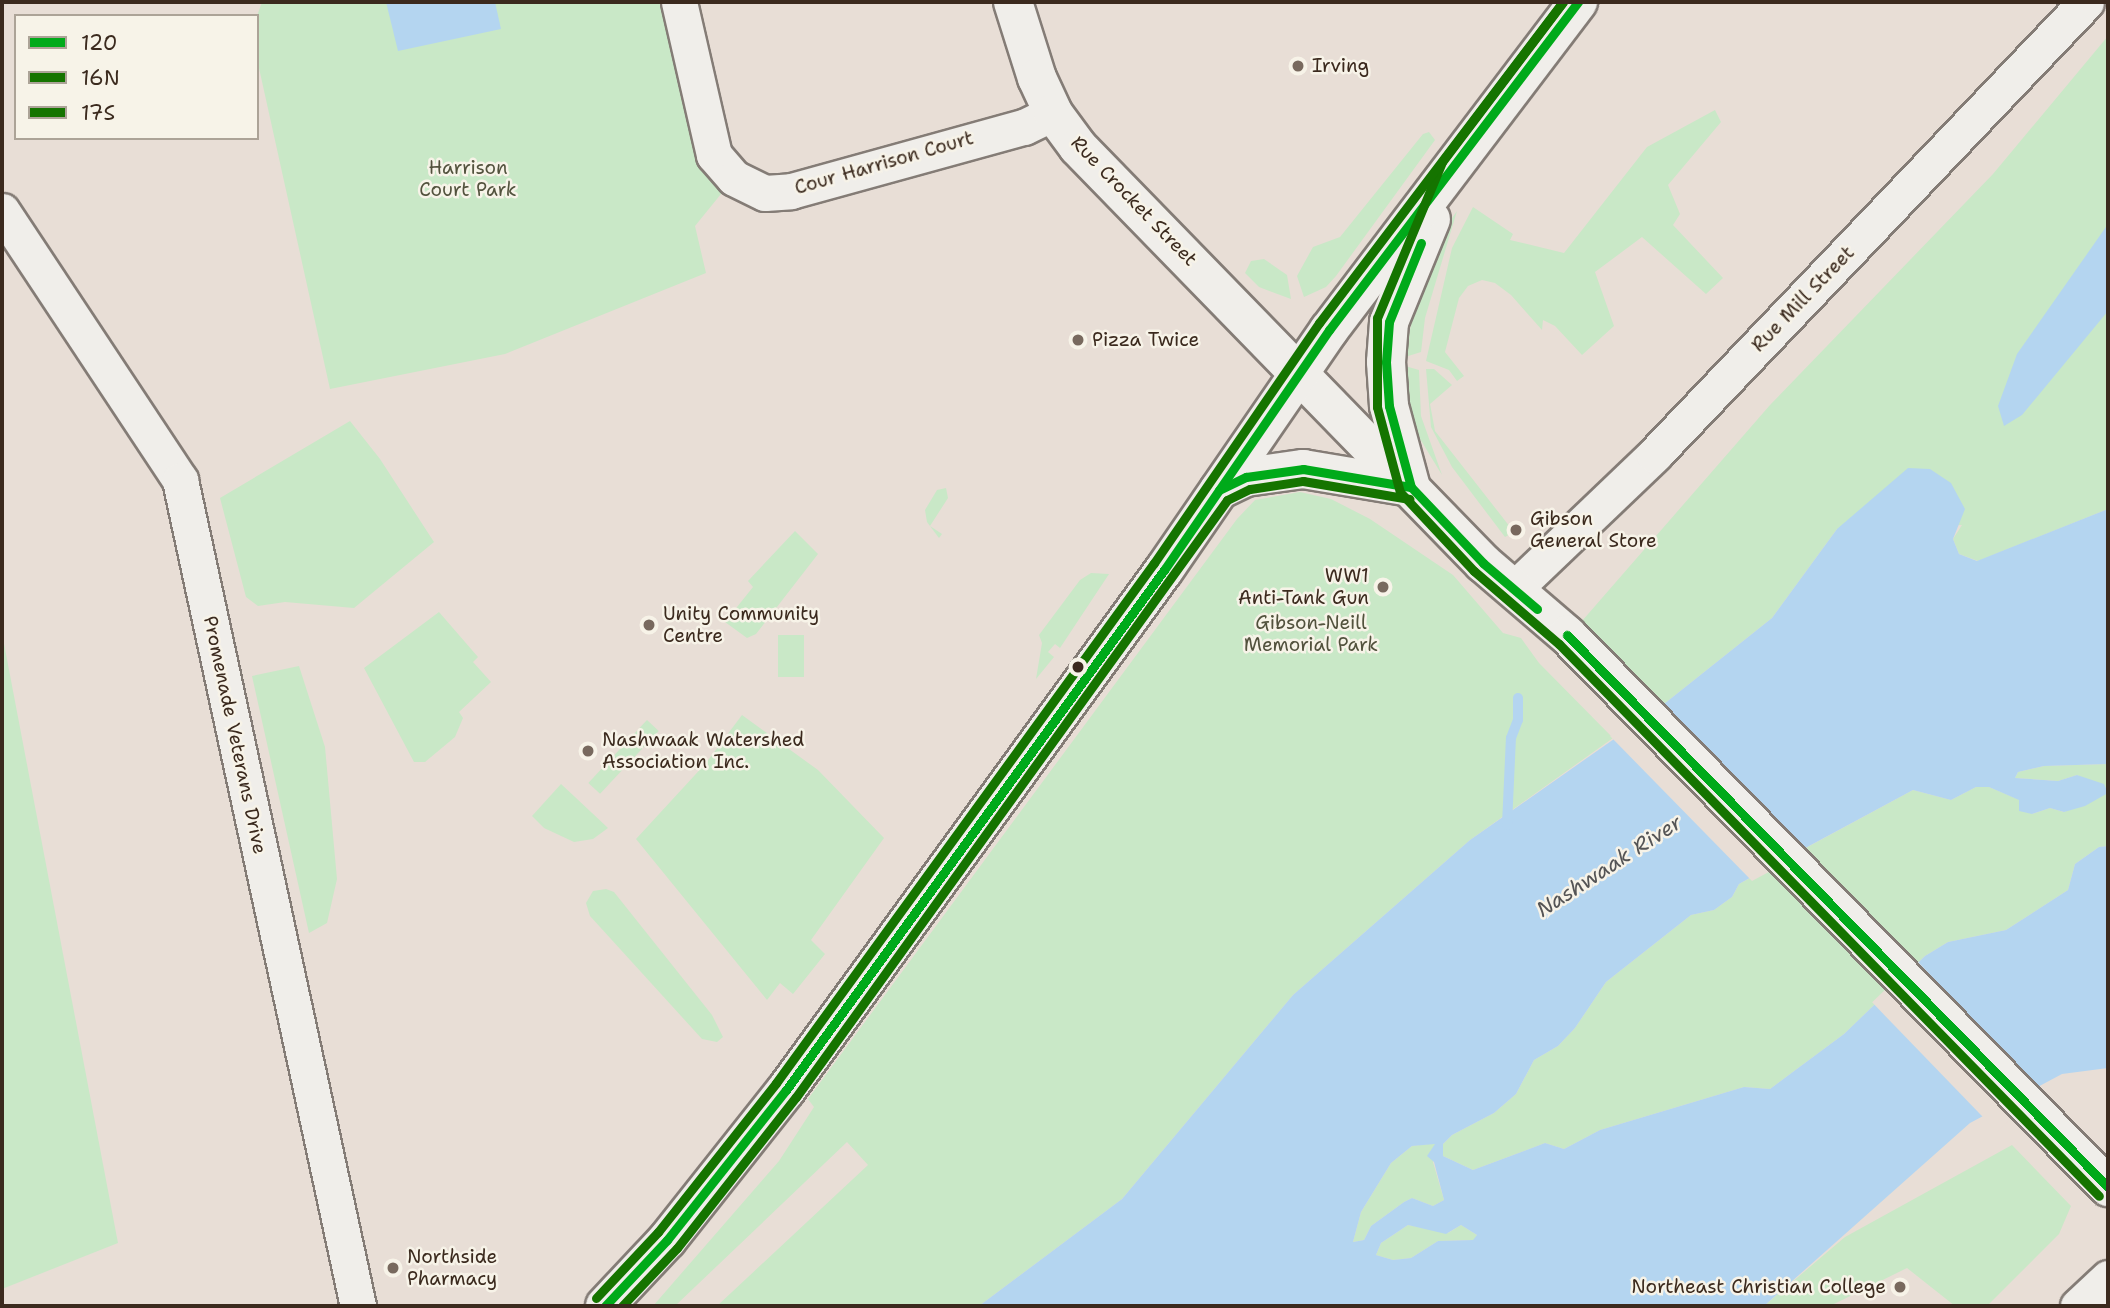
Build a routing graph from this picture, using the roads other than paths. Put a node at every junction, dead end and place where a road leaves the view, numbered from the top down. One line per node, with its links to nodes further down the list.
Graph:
1 (679, 2): 5 (street, Cour Harrison Court)
2 (1013, 2): 5 (main road, Rue Crocket Street)
3 (1578, 2): 6 (main road)
4 (2086, 2): 11 (street, Rue Mill Street)
5 (1053, 113): 8 (main road, Rue Crocket Street)
6 (1452, 169): 8 (main road); 9 (main road)
7 (2, 211): 14 (street, Promenade Veterans Drive)
8 (1300, 371): 9 (main road, Rue Crocket Street); 10 (main road)
9 (1411, 487): 10 (main road); 11 (main road, Rue Crocket Street)
10 (1219, 490): 15 (main road)
11 (1514, 589): 12 (main road, Rue Crocket Street)
12 (2104, 1183)
13 (2108, 1278): 16 (street)
14 (358, 1306)
15 (605, 1306)
16 (2078, 1306)

